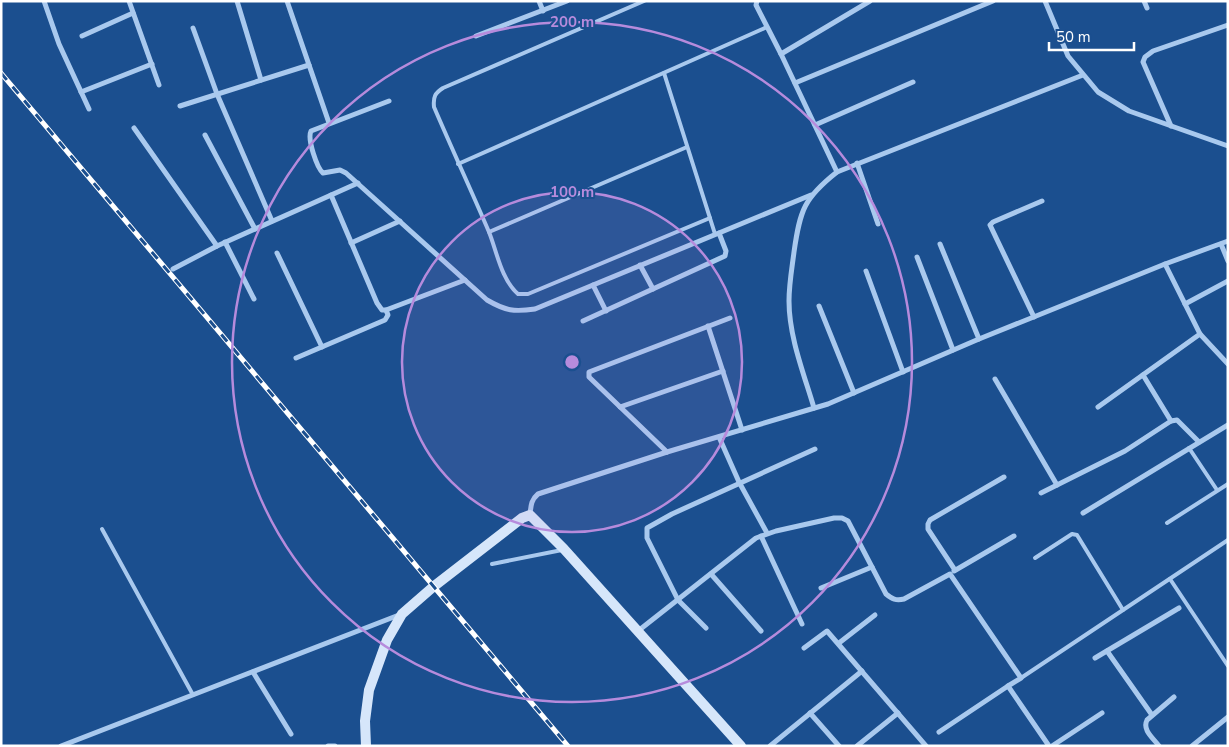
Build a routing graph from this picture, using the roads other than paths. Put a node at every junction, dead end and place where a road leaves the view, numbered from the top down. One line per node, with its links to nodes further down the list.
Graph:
1 (44, 1): 30 (street)
2 (129, 1): 15 (street)
3 (237, 1): 26 (street)
4 (287, 1): 23 (street)
5 (539, 1): 14 (street)
6 (567, 1): 14 (street)
7 (644, 1): 43 (lane)
8 (757, 1): 17 (street)
9 (870, 1): 21 (street)
10 (993, 1): 28 (street)
11 (1046, 1): 25 (street)
12 (1144, 1): 13 (street)
13 (1147, 8)
14 (542, 11): 20 (street)
15 (133, 13): 19 (street); 22 (street)
16 (1228, 25): 37 (street)
17 (767, 26): 21 (street); 24 (lane)
18 (193, 28): 31 (street)
19 (82, 36)
20 (476, 36)
21 (781, 54): 28 (street)
22 (152, 64): 29 (street); 30 (street)
23 (309, 64): 26 (street); 35 (street)
24 (664, 72): 41 (lane); 43 (lane)
25 (1083, 75): 37 (street); 42 (street)
26 (261, 80): 31 (street)
27 (913, 82): 36 (street)
28 (795, 83): 36 (street)
29 (160, 85)
30 (81, 92): 34 (street)
31 (217, 94): 33 (street); 50 (street)
32 (389, 101): 35 (street)
33 (180, 106)
34 (89, 109)
35 (329, 123): 45 (street)
36 (815, 125): 44 (street)
37 (1171, 126): 40 (street)
38 (134, 128): 61 (street)
39 (205, 135): 53 (street)
40 (1228, 146)
41 (687, 147): 49 (lane); 54 (lane)
42 (857, 163): 44 (street); 52 (street)
43 (458, 164): 54 (lane)
44 (837, 172): 47 (street)
45 (358, 183): 46 (street); 51 (street)
46 (331, 195): 50 (street); 58 (street)
47 (811, 196): 55 (street); 95 (street)
48 (1042, 201): 78 (street)
49 (710, 218): 54 (lane); 55 (lane)
50 (272, 221): 53 (street)
51 (400, 221): 58 (street); 69 (street)
52 (878, 224)
53 (255, 229): 57 (street)
54 (488, 232)
55 (717, 234): 66 (street); 72 (street)
56 (1228, 241): 60 (street)
57 (225, 242): 61 (street); 73 (street)
58 (351, 243): 76 (street)
59 (940, 244): 83 (street)
60 (1221, 244): 64 (street); 65 (street)
61 (217, 246): 67 (street)
62 (277, 253): 84 (street)
63 (917, 257): 85 (street)
64 (1228, 261)
65 (1165, 264): 74 (street); 78 (street)
66 (640, 266): 71 (street); 72 (street)
67 (173, 269)
68 (866, 272): 89 (street)
69 (465, 280): 71 (street); 76 (street)
70 (1228, 281): 74 (street)
71 (593, 285): 77 (street)
72 (653, 289): 77 (street)
73 (254, 298)
74 (1185, 304): 82 (street)
75 (819, 306): 92 (street)
76 (386, 310): 84 (street)
77 (606, 311): 80 (street)
78 (1034, 317): 83 (street)
79 (730, 318): 81 (street)
80 (583, 321)
81 (708, 326): 88 (street); 94 (street)
82 (1200, 334): 87 (street); 90 (street)
83 (979, 339): 85 (street)
84 (322, 347): 86 (street)
85 (953, 350): 89 (street)
86 (296, 358)
87 (1228, 364)
88 (722, 371): 94 (street); 98 (street)
89 (903, 372): 92 (street)
90 (1143, 375): 93 (street); 96 (street)
91 (995, 378): 107 (street)
92 (854, 393): 95 (street)
93 (1098, 406)
94 (620, 407): 103 (street)
95 (814, 408): 98 (street)
96 (1172, 421): 100 (street); 107 (street)
97 (1228, 425): 100 (street)
98 (742, 430): 99 (street)
99 (719, 437): 103 (street); 105 (street)
100 (1199, 442): 101 (street)
101 (1189, 448): 108 (lane); 110 (street)
102 (815, 449): 105 (street)
103 (667, 452): 111 (street)
104 (1004, 478): 122 (street)
105 (739, 482): 114 (street); 127 (street)
106 (1228, 484): 108 (lane)
107 (1057, 485): 109 (street)
108 (1217, 490): 112 (lane)
109 (1041, 494)
110 (1083, 513)
111 (530, 515): 118 (main road); 130 (main road)
112 (1167, 523)
113 (102, 529): 145 (lane)
114 (767, 534): 115 (street); 121 (street)
115 (761, 536): 123 (street); 132 (street)
116 (1014, 536): 122 (street)
117 (1228, 540): 125 (lane)
118 (564, 550): 120 (lane); 134 (main road)
119 (1035, 558): 129 (lane)
120 (492, 564)
121 (872, 567): 124 (street); 126 (street)
122 (955, 570): 124 (street)
123 (711, 574): 127 (street); 135 (street)
124 (950, 574): 143 (street)
125 (1170, 579): 129 (lane); 140 (lane)
126 (821, 588)
127 (678, 600): 133 (street); 134 (street)
128 (1179, 608): 138 (street)
129 (1123, 610): 143 (lane)
130 (402, 614): 142 (street); 157 (main road)
131 (876, 615): 136 (street)
132 (802, 624)
133 (706, 628)
134 (638, 631): 158 (main road)
135 (762, 631)
136 (839, 644): 137 (street); 141 (street)
137 (804, 648)
138 (1107, 651): 139 (street); 150 (street)
139 (1095, 658)
140 (1228, 666)
141 (862, 671): 147 (street); 148 (street)
142 (252, 672): 145 (street); 153 (street)
143 (1021, 678): 144 (street)
144 (1008, 686): 152 (street); 163 (street)
145 (193, 695): 154 (street)
146 (1174, 696): 150 (street)
147 (810, 713): 159 (street); 160 (street)
148 (898, 713): 161 (street); 162 (street)
149 (1102, 713): 163 (street)
150 (1152, 715): 164 (street)
151 (1228, 717): 165 (street)
152 (939, 732)
153 (291, 734)
154 (62, 746)
155 (328, 746): 156 (street)
156 (335, 746)
157 (366, 746)
158 (741, 746)
159 (770, 746)
160 (839, 746)
161 (857, 746)
162 (926, 746)
163 (1051, 746)
164 (1159, 746)
165 (1192, 746)

